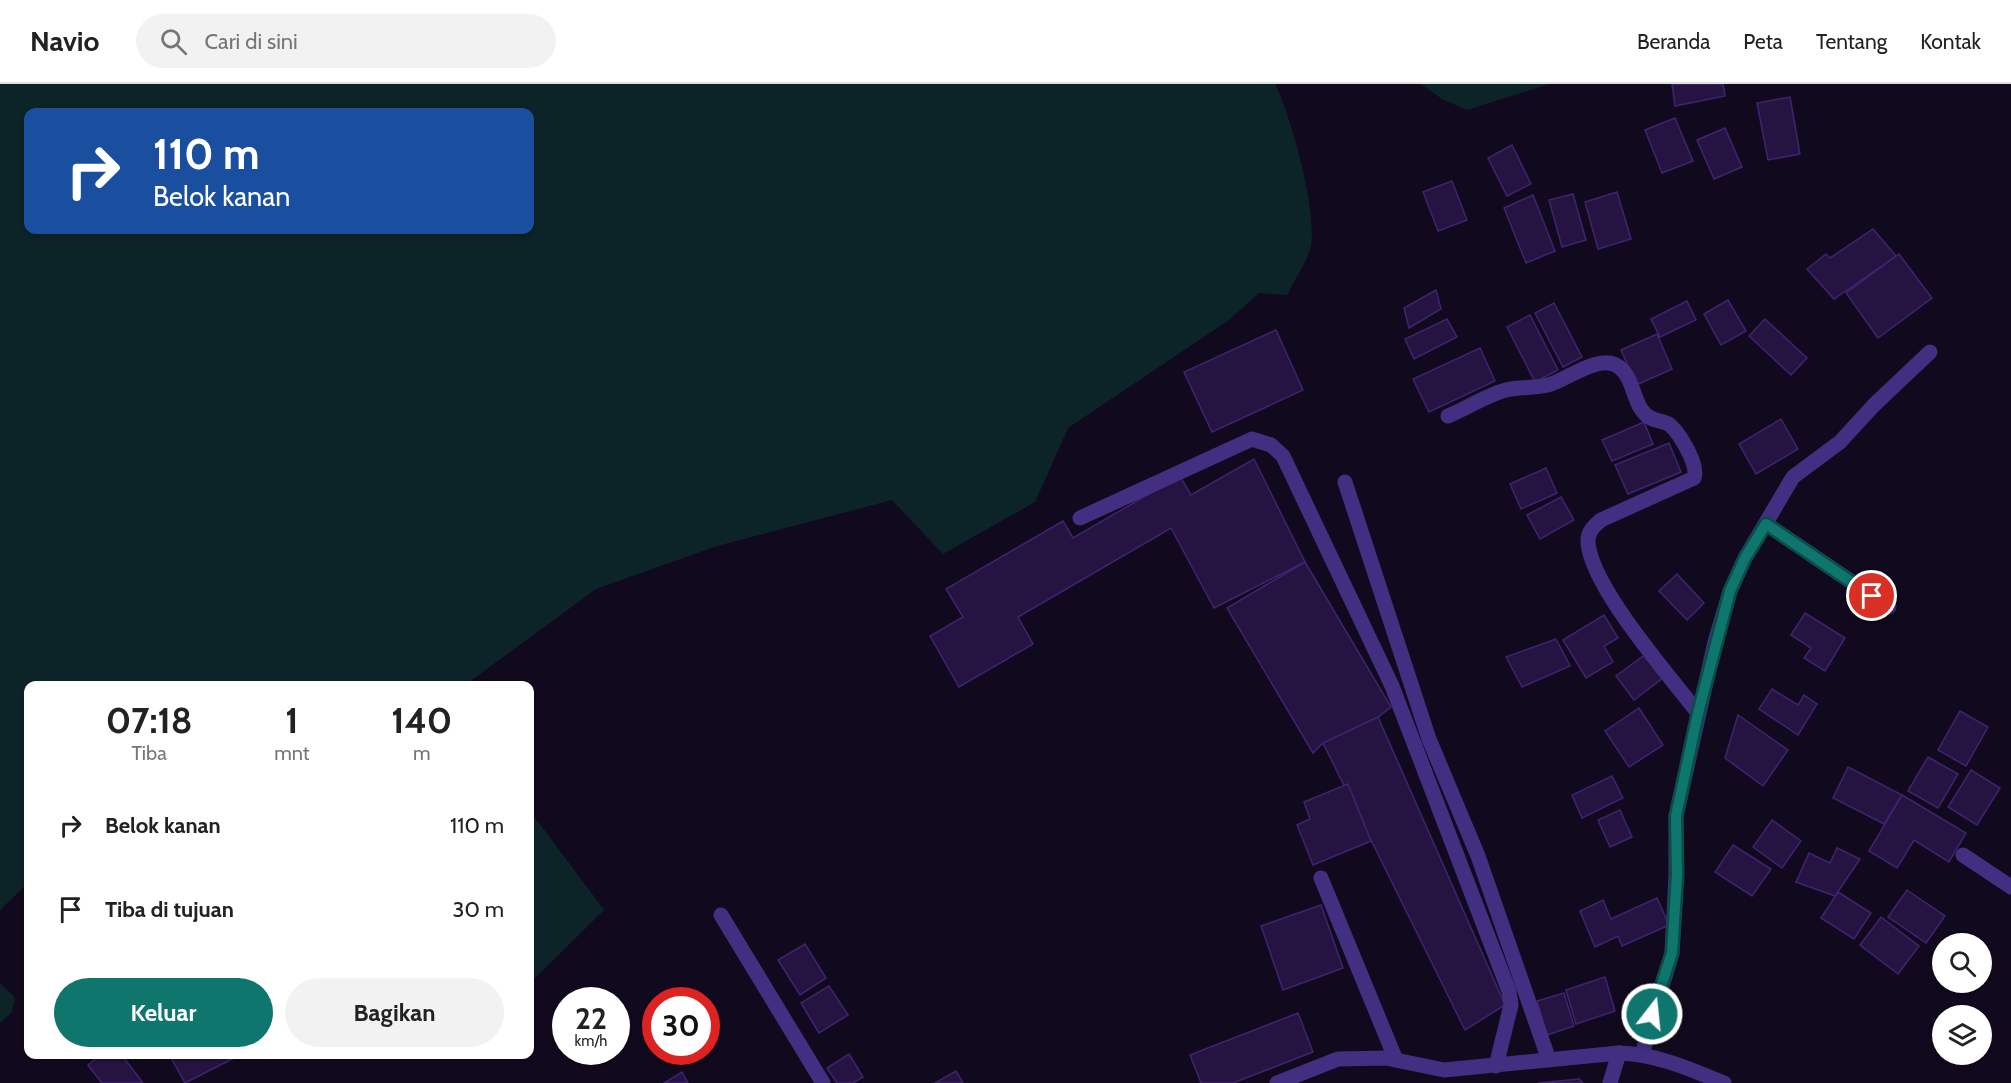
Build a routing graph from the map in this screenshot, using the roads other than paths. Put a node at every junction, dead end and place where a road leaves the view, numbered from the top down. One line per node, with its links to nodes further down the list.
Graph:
1 (1930, 352): 5 (street)
2 (1448, 416): 7 (street)
3 (1345, 482): 15 (street)
4 (1080, 518): 16 (street)
5 (1766, 524): 6 (street); 7 (street)
6 (1889, 607)
7 (1698, 713): 13 (street)
8 (1964, 855): 10 (street)
9 (1321, 878): 14 (street)
10 (2011, 887)
11 (721, 915): 17 (street)
12 (1619, 1053): 13 (street); 15 (street); 19 (street)
13 (1642, 1053): 20 (street)
14 (1396, 1060): 16 (street); 18 (street)
15 (1549, 1060): 16 (street)
16 (1496, 1066)
17 (823, 1083)
18 (1277, 1083)
19 (1610, 1083)
20 (1724, 1083)

